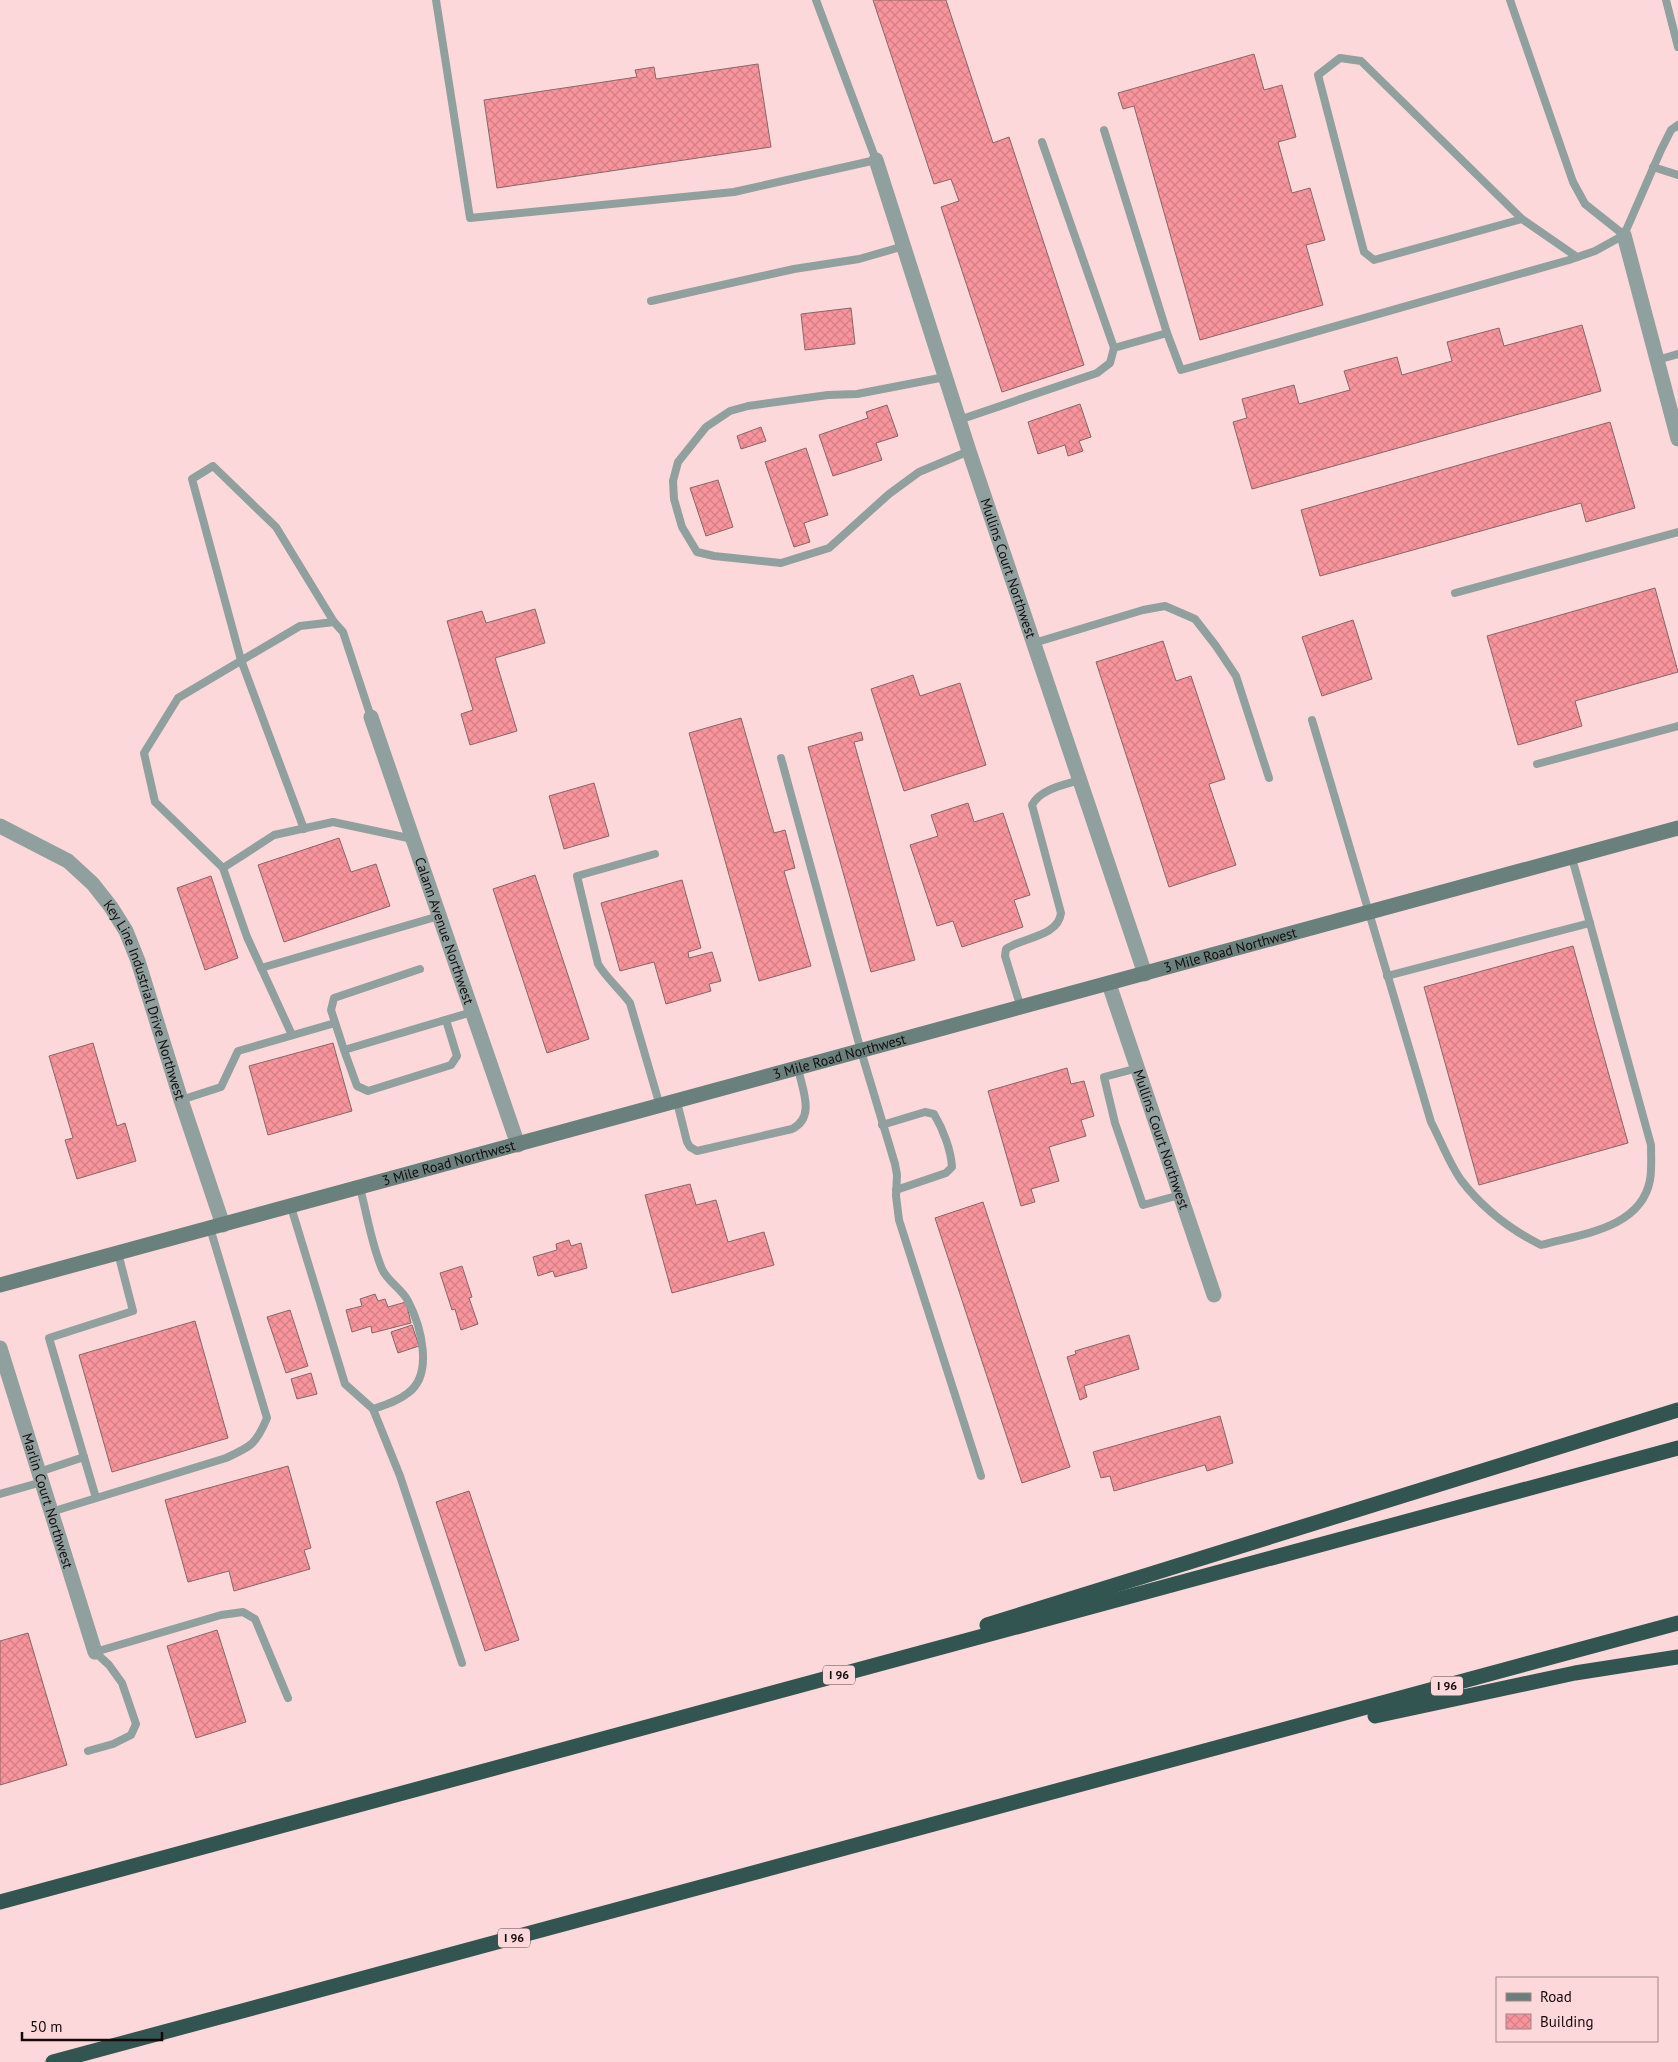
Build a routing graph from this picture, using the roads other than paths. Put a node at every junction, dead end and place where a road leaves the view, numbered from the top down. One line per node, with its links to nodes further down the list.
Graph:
1 (436, 0): 9 (lane)
2 (816, 0): 9 (lane)
3 (1510, 0): 13 (lane)
4 (1666, 0): 5 (lane)
5 (1678, 47)
6 (1678, 125): 10 (lane)
7 (1104, 130): 17 (lane)
8 (1042, 142): 18 (lane)
9 (876, 160): 14 (street, Mullins Court Northwest)
10 (1653, 167): 11 (lane); 13 (lane)
11 (1678, 175)
12 (1522, 219): 12 (lane); 15 (lane)
13 (1624, 235): 15 (lane); 20 (street)
14 (904, 246): 16 (lane); 21 (street, Mullins Court Northwest)
15 (1577, 257): 17 (lane)
16 (651, 300)
17 (1167, 333): 18 (lane)
18 (1114, 348): 23 (lane)
19 (1678, 354): 20 (lane)
20 (1657, 360): 22 (street)
21 (946, 376): 23 (street, Mullins Court Northwest); 25 (lane)
22 (1675, 418): 24 (street)
23 (959, 420): 25 (street, Mullins Court Northwest)
24 (1678, 438)
25 (969, 451): 29 (street, Mullins Court Northwest)
26 (1678, 532): 27 (lane)
27 (1455, 594)
28 (334, 622): 30 (lane); 30 (lane); 31 (lane)
29 (1034, 642): 36 (lane); 37 (street, Mullins Court Northwest)
30 (242, 660): 40 (lane); 44 (lane)
31 (371, 717): 41 (street, Calann Avenue Northwest)
32 (1312, 720): 45 (lane)
33 (1678, 726): 35 (lane)
34 (781, 758): 59 (lane)
35 (1537, 764)
36 (1269, 778)
37 (1080, 780): 50 (street, Mullins Court Northwest); 53 (lane)
38 (0, 826): 62 (street, Key Line Industrial Drive Northwest)
39 (1678, 828): 43 (main road, 3 Mile Road Northwest)
40 (304, 829): 41 (lane); 44 (lane)
41 (413, 839): 46 (street, Calann Avenue Northwest)
42 (655, 854): 64 (lane)
43 (1572, 858): 45 (main road, 3 Mile Road Northwest); 47 (lane)
44 (223, 868): 48 (lane)
45 (1368, 913): 50 (main road, 3 Mile Road Northwest); 51 (lane)
46 (439, 916): 48 (lane); 54 (street, Calann Avenue Northwest)
47 (1590, 923): 51 (lane); 51 (lane)
48 (261, 968): 57 (lane)
49 (420, 969): 56 (lane)
50 (1145, 974): 52 (main road, 3 Mile Road Northwest)
51 (1386, 976)
52 (1109, 984): 53 (main road, 3 Mile Road Northwest); 61 (street, Mullins Court Northwest)
53 (1021, 1008): 59 (main road, 3 Mile Road Northwest)
54 (472, 1012): 55 (lane); 66 (street, Calann Avenue Northwest)
55 (446, 1020): 58 (lane); 58 (lane)
56 (335, 1023): 57 (lane); 58 (lane)
57 (292, 1035): 62 (lane)
58 (344, 1050)
59 (861, 1052): 60 (main road, 3 Mile Road Northwest); 65 (lane)
60 (798, 1068): 63 (main road, 3 Mile Road Northwest); 63 (lane)
61 (1138, 1068): 69 (street, Mullins Court Northwest); 69 (lane)
62 (181, 1100): 71 (street, Key Line Industrial Drive Northwest)
63 (677, 1102): 64 (main road, 3 Mile Road Northwest)
64 (660, 1106): 66 (main road, 3 Mile Road Northwest)
65 (882, 1125): 68 (lane); 68 (lane)
66 (518, 1145): 67 (main road, 3 Mile Road Northwest)
67 (360, 1188): 70 (main road, 3 Mile Road Northwest); 76 (lane)
68 (896, 1190): 80 (lane)
69 (1180, 1195): 74 (street, Mullins Court Northwest)
70 (291, 1207): 71 (main road, 3 Mile Road Northwest); 76 (lane)
71 (217, 1227): 72 (main road, 3 Mile Road Northwest); 83 (lane)
72 (118, 1253): 73 (main road, 3 Mile Road Northwest); 79 (lane)
73 (0, 1285)
74 (1214, 1295)
75 (0, 1348): 81 (street, Marlin Court Northwest)
76 (373, 1409): 88 (lane)
77 (1678, 1410): 90 (highway)
78 (1678, 1448): 90 (highway, I 96)
79 (84, 1457): 81 (lane); 83 (lane)
80 (982, 1476)
81 (40, 1477): 82 (lane); 84 (street, Marlin Court Northwest)
82 (0, 1494)
83 (96, 1498): 84 (lane)
84 (51, 1512): 86 (street, Marlin Court Northwest)
85 (1678, 1623): 91 (highway, I 96)
86 (95, 1652): 89 (lane); 92 (lane)
87 (1678, 1657): 91 (highway)
88 (462, 1663)
89 (288, 1698)
90 (743, 1700): 93 (highway, I 96)
91 (1216, 1749): 94 (highway, I 96)
92 (88, 1751)
93 (0, 1902)
94 (53, 2062)

